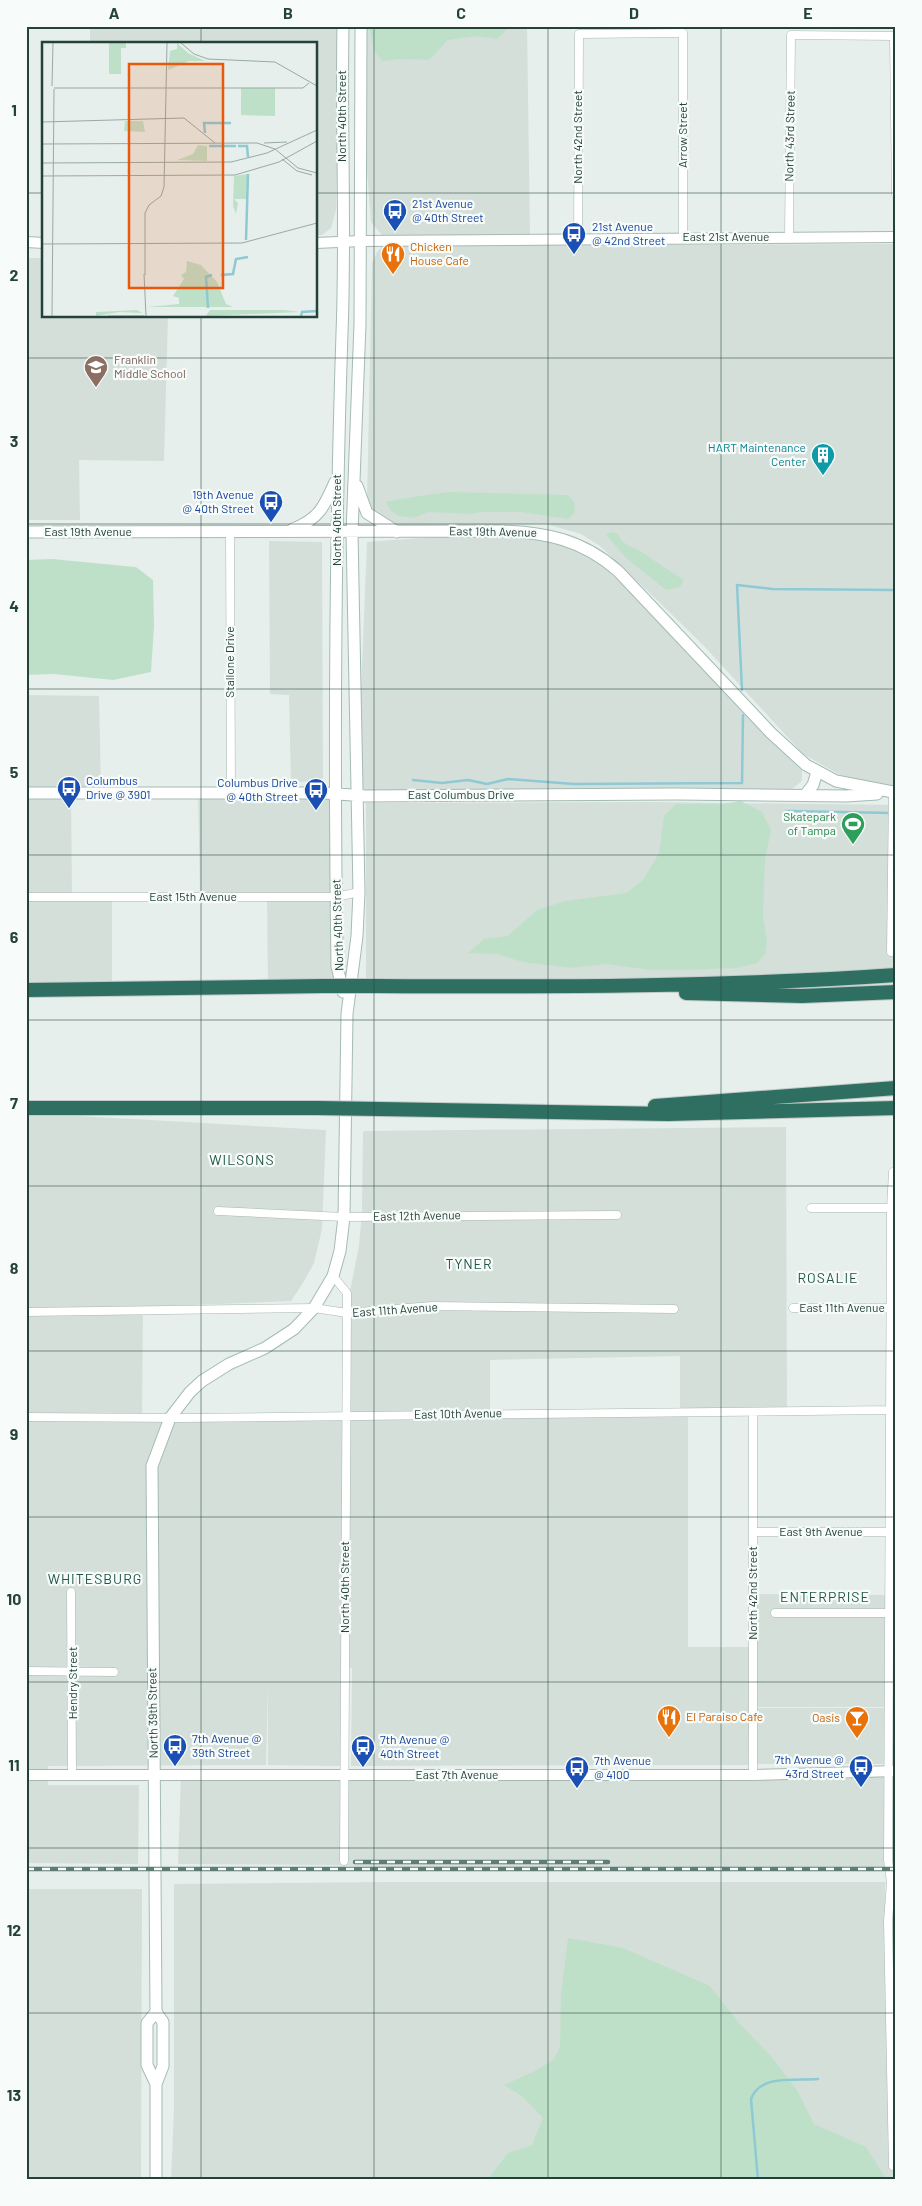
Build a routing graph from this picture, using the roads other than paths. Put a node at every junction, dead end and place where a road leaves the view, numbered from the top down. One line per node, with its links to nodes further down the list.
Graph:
1 (342, 26): 4 (main road, North 40th Street)
2 (361, 26): 5 (main road, North 40th Street)
3 (683, 33): 9 (street, Arrow Street); 10 (street, North 42nd Street)
4 (342, 102): 5 (main road); 15 (main road, North 40th Street)
5 (361, 102): 11 (main road, North 40th Street)
6 (896, 195): 7 (street, North 43rd Street)
7 (789, 237): 8 (street, East 21st Avenue); 9 (street, East 21st Avenue)
8 (896, 237)
9 (683, 238): 10 (street, East 21st Avenue)
10 (578, 239): 11 (street, East 21st Avenue)
11 (361, 240): 15 (street, East 21st Avenue); 17 (main road, North 40th Street)
12 (26, 242): 13 (street)
13 (42, 242)
14 (318, 243): 15 (street, East 21st Avenue)
15 (342, 243): 16 (main road, North 40th Street)
16 (337, 478): 19 (main road); 21 (main road, North 40th Street)
17 (354, 478): 22 (main road); 23 (main road, North 40th Street)
18 (230, 531): 19 (main road, East 19th Avenue); 20 (main road, East 19th Avenue); 25 (street, Stallone Drive)
19 (288, 531): 21 (main road, East 19th Avenue)
20 (26, 532)
21 (337, 532): 23 (main road, East 19th Avenue); 28 (main road, North 40th Street)
22 (398, 532): 23 (main road, East 19th Avenue); 24 (main road, East 19th Avenue)
23 (352, 533): 29 (main road, North 40th Street)
24 (817, 772): 26 (main road, East 19th Avenue); 30 (main road)
25 (231, 792): 27 (main road, East Columbus Drive); 28 (main road, East Columbus Drive)
26 (894, 792): 30 (main road, East Columbus Drive); 34 (street)
27 (26, 793)
28 (335, 793): 29 (main road, East Columbus Drive); 32 (main road, North 40th Street)
29 (356, 794): 30 (main road, East Columbus Drive); 31 (main road, North 40th Street)
30 (805, 795)
31 (359, 892): 32 (street, East 15th Avenue); 39 (main road, North 40th Street)
32 (336, 896): 33 (street, East 15th Avenue); 39 (main road, North 40th Street)
33 (26, 897)
34 (891, 952)
35 (896, 975): 36 (highway)
36 (573, 987): 37 (highway, bridge); 38 (highway)
37 (26, 990)
38 (896, 992)
39 (347, 1014): 48 (main road, North 40th Street)
40 (896, 1088): 43 (highway)
41 (26, 1108): 43 (highway, bridge)
42 (896, 1108): 43 (highway)
43 (554, 1112)
44 (893, 1172): 46 (street)
45 (811, 1208): 46 (street)
46 (891, 1208): 54 (street)
47 (218, 1211): 48 (street, East 12th Avenue)
48 (344, 1216): 49 (street, East 12th Avenue); 50 (main road, North 40th Street)
49 (617, 1216)
50 (333, 1276): 51 (main road, North 40th Street); 56 (street, North 40th Street)
51 (314, 1308): 55 (street, East 11th Avenue); 56 (street, East 11th Avenue); 62 (main road, North 40th Street)
52 (674, 1308): 56 (street, East 11th Avenue)
53 (793, 1308): 54 (street, East 11th Avenue)
54 (891, 1308): 57 (street)
55 (26, 1312)
56 (348, 1314): 60 (street, North 40th Street)
57 (893, 1335): 58 (street)
58 (890, 1410): 59 (street, East 10th Avenue); 64 (street)
59 (753, 1412): 60 (street, East 10th Avenue); 63 (street, North 42nd Street)
60 (346, 1415): 62 (street, East 10th Avenue); 75 (street, North 40th Street)
61 (26, 1417): 62 (street, East 10th Avenue)
62 (170, 1418): 74 (main road, North 39th Street)
63 (753, 1532): 64 (street, East 9th Avenue); 76 (street, North 42nd Street)
64 (889, 1532): 67 (street)
65 (71, 1592): 69 (street, Hendry Street)
66 (775, 1613): 67 (street)
67 (889, 1613): 71 (street)
68 (26, 1670): 69 (street)
69 (73, 1672): 70 (street); 73 (street, Hendry Street)
70 (114, 1672)
71 (892, 1771): 76 (street, East 7th Avenue); 78 (street)
72 (26, 1775): 73 (street, East 7th Avenue)
73 (72, 1775): 74 (street, East 7th Avenue)
74 (154, 1775): 75 (street, East 7th Avenue); 79 (main road, North 39th Street)
75 (344, 1775): 76 (street, East 7th Avenue); 77 (street, North 40th Street)
76 (753, 1775)
77 (344, 1861)
78 (894, 2166)
79 (156, 2180)

